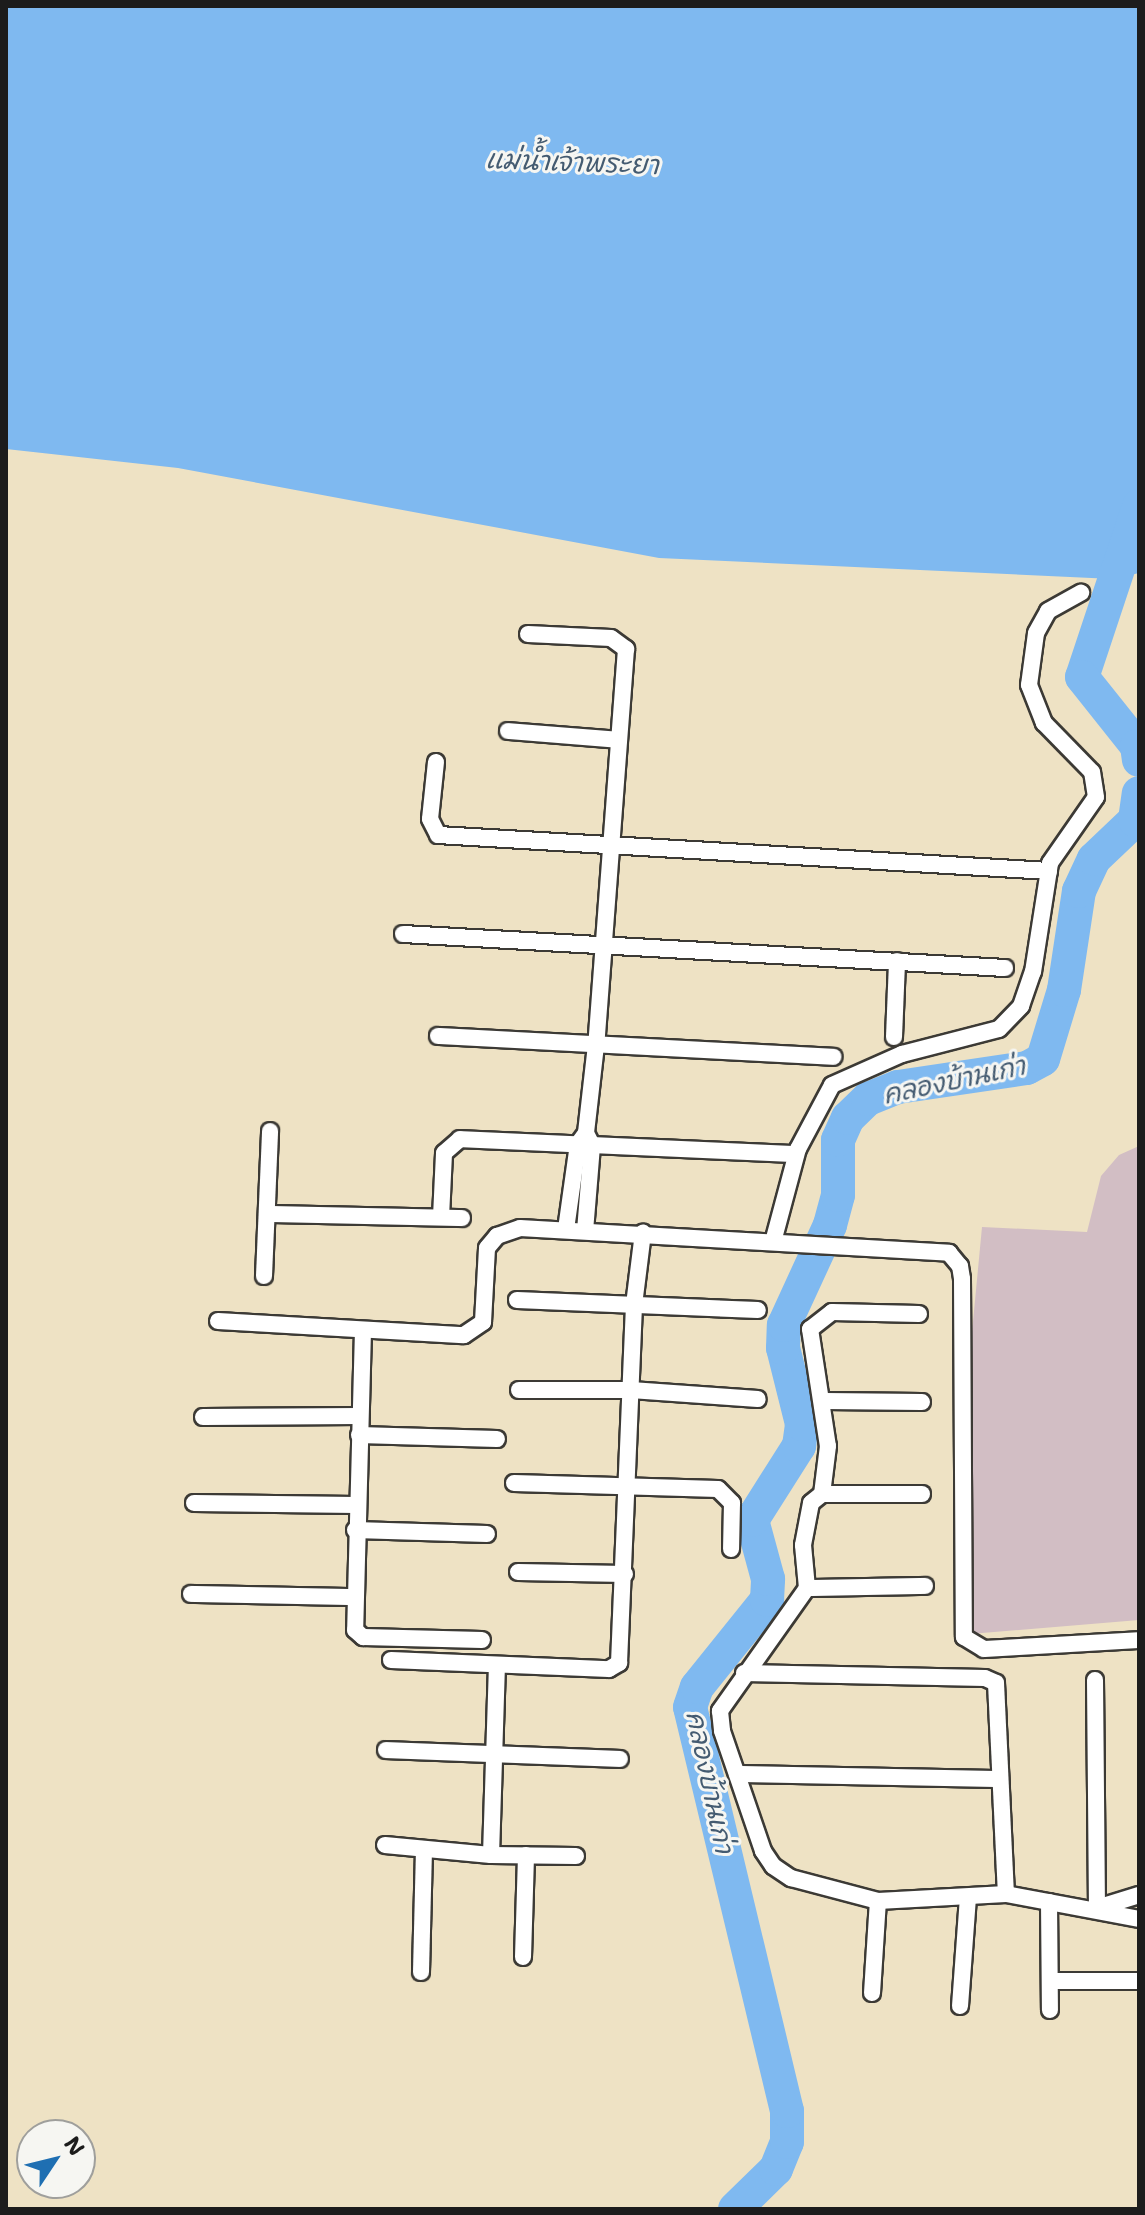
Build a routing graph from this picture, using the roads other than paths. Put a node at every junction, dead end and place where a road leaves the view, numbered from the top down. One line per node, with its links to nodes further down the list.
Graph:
1 (1081, 593): 7 (street)
2 (528, 634): 4 (street)
3 (508, 731): 4 (street)
4 (619, 740): 6 (street)
5 (436, 762): 6 (street)
6 (611, 842): 7 (street); 9 (street)
7 (1049, 871): 18 (street)
8 (403, 934): 9 (street)
9 (604, 943): 10 (street); 14 (street)
10 (897, 961): 11 (street); 13 (street)
11 (1005, 968)
12 (438, 1036): 14 (street)
13 (894, 1037)
14 (596, 1045): 15 (street); 17 (street)
15 (833, 1057)
16 (270, 1131): 19 (street)
17 (585, 1141): 18 (street); 20 (street); 22 (street); 23 (street)
18 (796, 1154): 25 (street)
19 (268, 1214): 20 (street); 26 (street)
20 (441, 1217): 21 (street)
21 (462, 1218)
22 (566, 1229): 23 (street); 32 (street)
23 (585, 1231): 24 (street)
24 (643, 1233): 25 (street); 28 (street)
25 (778, 1242): 58 (street)
26 (264, 1276)
27 (517, 1300): 28 (street)
28 (634, 1305): 29 (street); 34 (street)
29 (758, 1310)
30 (919, 1314): 36 (street)
31 (218, 1321): 32 (street)
32 (363, 1330): 38 (street)
33 (519, 1390): 34 (street)
34 (631, 1390): 35 (street); 43 (street)
35 (758, 1399)
36 (825, 1401): 37 (street); 44 (street)
37 (922, 1402)
38 (359, 1416): 39 (street); 40 (street)
39 (203, 1417)
40 (359, 1435): 41 (street); 47 (street)
41 (497, 1439)
42 (514, 1483): 43 (street)
43 (628, 1484): 50 (street); 52 (street)
44 (822, 1494): 45 (street); 54 (street)
45 (922, 1494)
46 (194, 1503): 47 (street)
47 (356, 1505): 48 (street)
48 (355, 1530): 49 (street); 56 (street)
49 (487, 1534)
50 (731, 1549)
51 (518, 1572): 52 (street)
52 (625, 1574): 60 (street)
53 (925, 1586): 54 (street)
54 (807, 1588): 61 (street)
55 (191, 1594): 56 (street)
56 (353, 1597): 57 (street)
57 (482, 1640)
58 (1139, 1640)
59 (391, 1660): 60 (street)
60 (497, 1665): 64 (street)
61 (744, 1673): 66 (street); 67 (street)
62 (1095, 1680): 78 (street)
63 (386, 1750): 64 (street)
64 (494, 1755): 65 (street); 70 (street)
65 (620, 1759)
66 (737, 1774): 67 (street); 76 (street)
67 (1000, 1779): 73 (street)
68 (385, 1845): 69 (street)
69 (424, 1849): 70 (street); 81 (street)
70 (491, 1855): 71 (street)
71 (526, 1855): 72 (street); 80 (street)
72 (576, 1856)
73 (1006, 1894): 75 (street); 77 (street)
74 (1139, 1895): 78 (street)
75 (968, 1897): 76 (street); 86 (street)
76 (878, 1901): 85 (street)
77 (1049, 1902): 78 (street); 82 (street)
78 (1097, 1908): 79 (street)
79 (1139, 1919)
80 (523, 1957)
81 (421, 1972)
82 (1050, 1981): 83 (street); 87 (street)
83 (1139, 1981): 84 (street)
84 (1139, 1990)
85 (872, 1993)
86 (960, 2006)
87 (1050, 2010)

